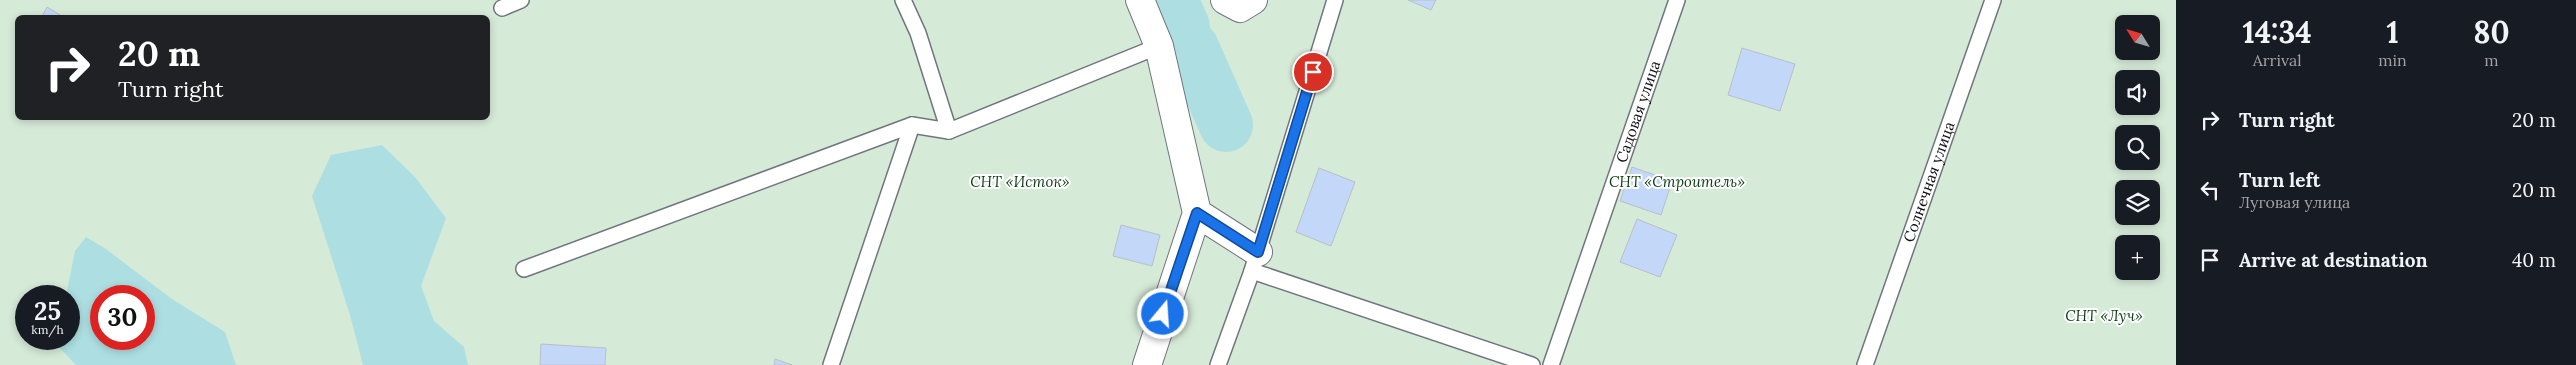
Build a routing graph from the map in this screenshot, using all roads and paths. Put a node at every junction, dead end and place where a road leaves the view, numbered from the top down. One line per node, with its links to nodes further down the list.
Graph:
1 (521, 0): 9 (lane)
2 (903, 0): 12 (lane)
3 (1140, 0): 10 (street)
4 (1225, 0): 5 (street)
5 (1253, 0)
6 (1336, 0): 14 (lane)
7 (1677, 0): 20 (lane, Садовая улица)
8 (1993, 0): 21 (lane, Солнечная улица)
9 (502, 8)
10 (1160, 46): 12 (lane); 13 (street)
11 (912, 124): 12 (lane); 15 (lane); 16 (lane)
12 (949, 131)
13 (1197, 213): 14 (street); 17 (street)
14 (1255, 261): 18 (lane); 19 (lane)
15 (524, 269)
16 (831, 365)
17 (1147, 365)
18 (1218, 365)
19 (1532, 365)
20 (1551, 365)
21 (1865, 365)

